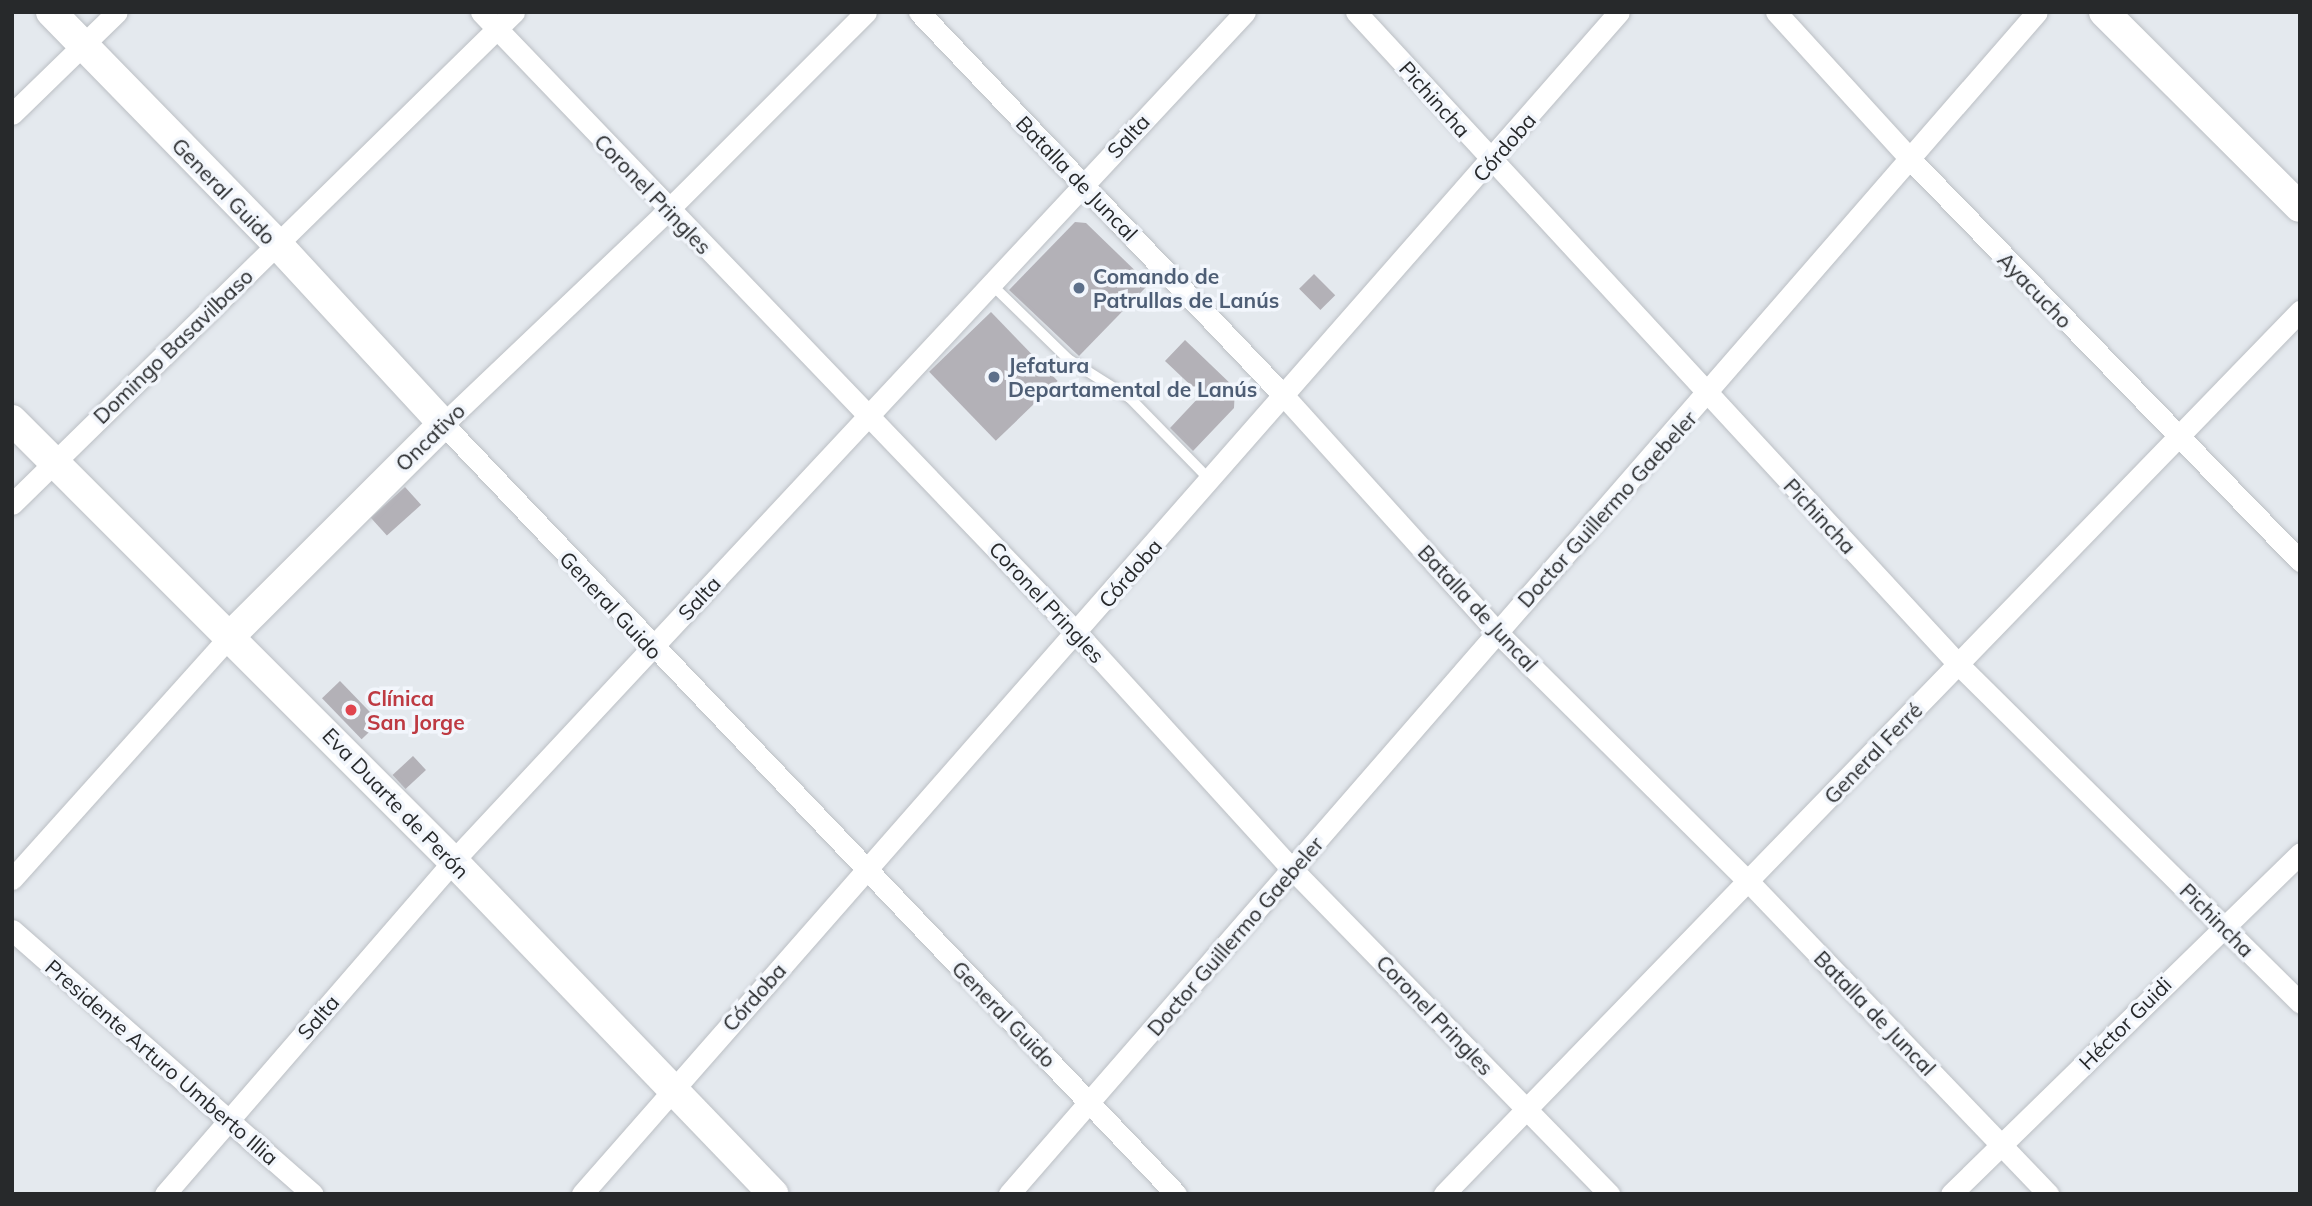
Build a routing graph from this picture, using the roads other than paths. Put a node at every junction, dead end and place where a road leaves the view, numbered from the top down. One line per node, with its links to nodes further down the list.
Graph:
1 (51, 12): 15 (main road, General Guido)
2 (117, 12): 15 (street)
3 (481, 12): 14 (street, Coronel Pringles)
4 (514, 12): 14 (street, Domingo Basavilbaso)
5 (866, 12): 22 (street, Oncativo)
6 (919, 12): 20 (street, Batalla de Juncal)
7 (1245, 12): 20 (street, Salta)
8 (1356, 12): 18 (street, Pichincha)
9 (1619, 12): 18 (street, Córdoba)
10 (1776, 12): 17 (street, Ayacucho)
11 (2037, 12): 17 (street, Doctor Guillermo Gaebeler)
12 (2104, 12): 21 (main road)
13 (2131, 12): 19 (main road)
14 (497, 29): 22 (street, Coronel Pringles); 23 (street, Domingo Basavilbaso)
15 (83, 46): 16 (street); 23 (main road, General Guido)
16 (12, 114)
17 (1911, 160): 27 (street, Doctor Guillermo Gaebeler); 31 (street, Ayacucho)
18 (1492, 162): 26 (street, Córdoba); 27 (street, Pichincha)
19 (2300, 181)
20 (1083, 184): 24 (street, Salta); 26 (street, Batalla de Juncal)
21 (2300, 207)
22 (668, 210): 28 (street, Coronel Pringles); 30 (street, Oncativo)
23 (279, 246): 30 (main road, General Guido); 32 (street, Domingo Basavilbaso)
24 (991, 284): 28 (street, Salta); 33 (lane)
25 (2300, 311): 31 (street, General Ferré)
26 (1284, 396): 33 (street, Córdoba); 36 (street, Batalla de Juncal)
27 (1707, 396): 36 (street, Doctor Guillermo Gaebeler); 40 (street, Pichincha)
28 (868, 415): 37 (street, Coronel Pringles); 39 (street, Salta)
29 (12, 420): 32 (main road, Eva Duarte de Perón)
30 (443, 424): 38 (main road, Oncativo); 39 (street, General Guido)
31 (2178, 438): 35 (street, Ayacucho); 40 (street, General Ferré)
32 (53, 461): 34 (street, Domingo Basavilbaso); 38 (main road, Eva Duarte de Perón)
33 (1210, 480): 37 (street, Córdoba)
34 (12, 504)
35 (2300, 562)
36 (1497, 632): 43 (street, Doctor Guillermo Gaebeler); 46 (street, Batalla de Juncal)
37 (1077, 633): 43 (street, Coronel Pringles); 44 (street, Córdoba)
38 (230, 635): 42 (main road, Eva Duarte de Perón); 45 (street, Oncativo)
39 (652, 648): 42 (street, Salta); 44 (street, General Guido)
40 (1959, 665): 46 (street, General Ferré); 47 (street, Pichincha)
41 (2300, 853): 47 (street, Héctor Guidi)
42 (453, 861): 50 (main road, Eva Duarte de Perón); 53 (street, Salta)
43 (1293, 870): 51 (street, Doctor Guillermo Gaebeler); 52 (street, Coronel Pringles)
44 (867, 873): 50 (street, Córdoba); 51 (street, General Guido)
45 (12, 879)
46 (1748, 881): 52 (street, General Ferré); 54 (street, Batalla de Juncal)
47 (2224, 926): 49 (street, Pichincha); 54 (street, Héctor Guidi)
48 (12, 930): 53 (street, Presidente Arturo Umberto Illia)
49 (2300, 1003)
50 (671, 1089): 57 (street, Córdoba); 58 (main road, Eva Duarte de Perón)
51 (1090, 1103): 59 (street, Doctor Guillermo Gaebeler); 60 (street, General Guido)
52 (1526, 1110): 61 (street, General Ferré); 62 (street, Coronel Pringles)
53 (228, 1121): 55 (street, Salta); 56 (street, Presidente Arturo Umberto Illia)
54 (2002, 1146): 63 (street, Héctor Guidi); 64 (street, Batalla de Juncal)
55 (165, 1194)
56 (313, 1194)
57 (582, 1194)
58 (773, 1194)
59 (1009, 1194)
60 (1176, 1194)
61 (1444, 1194)
62 (1609, 1194)
63 (1951, 1194)
64 (2048, 1194)

